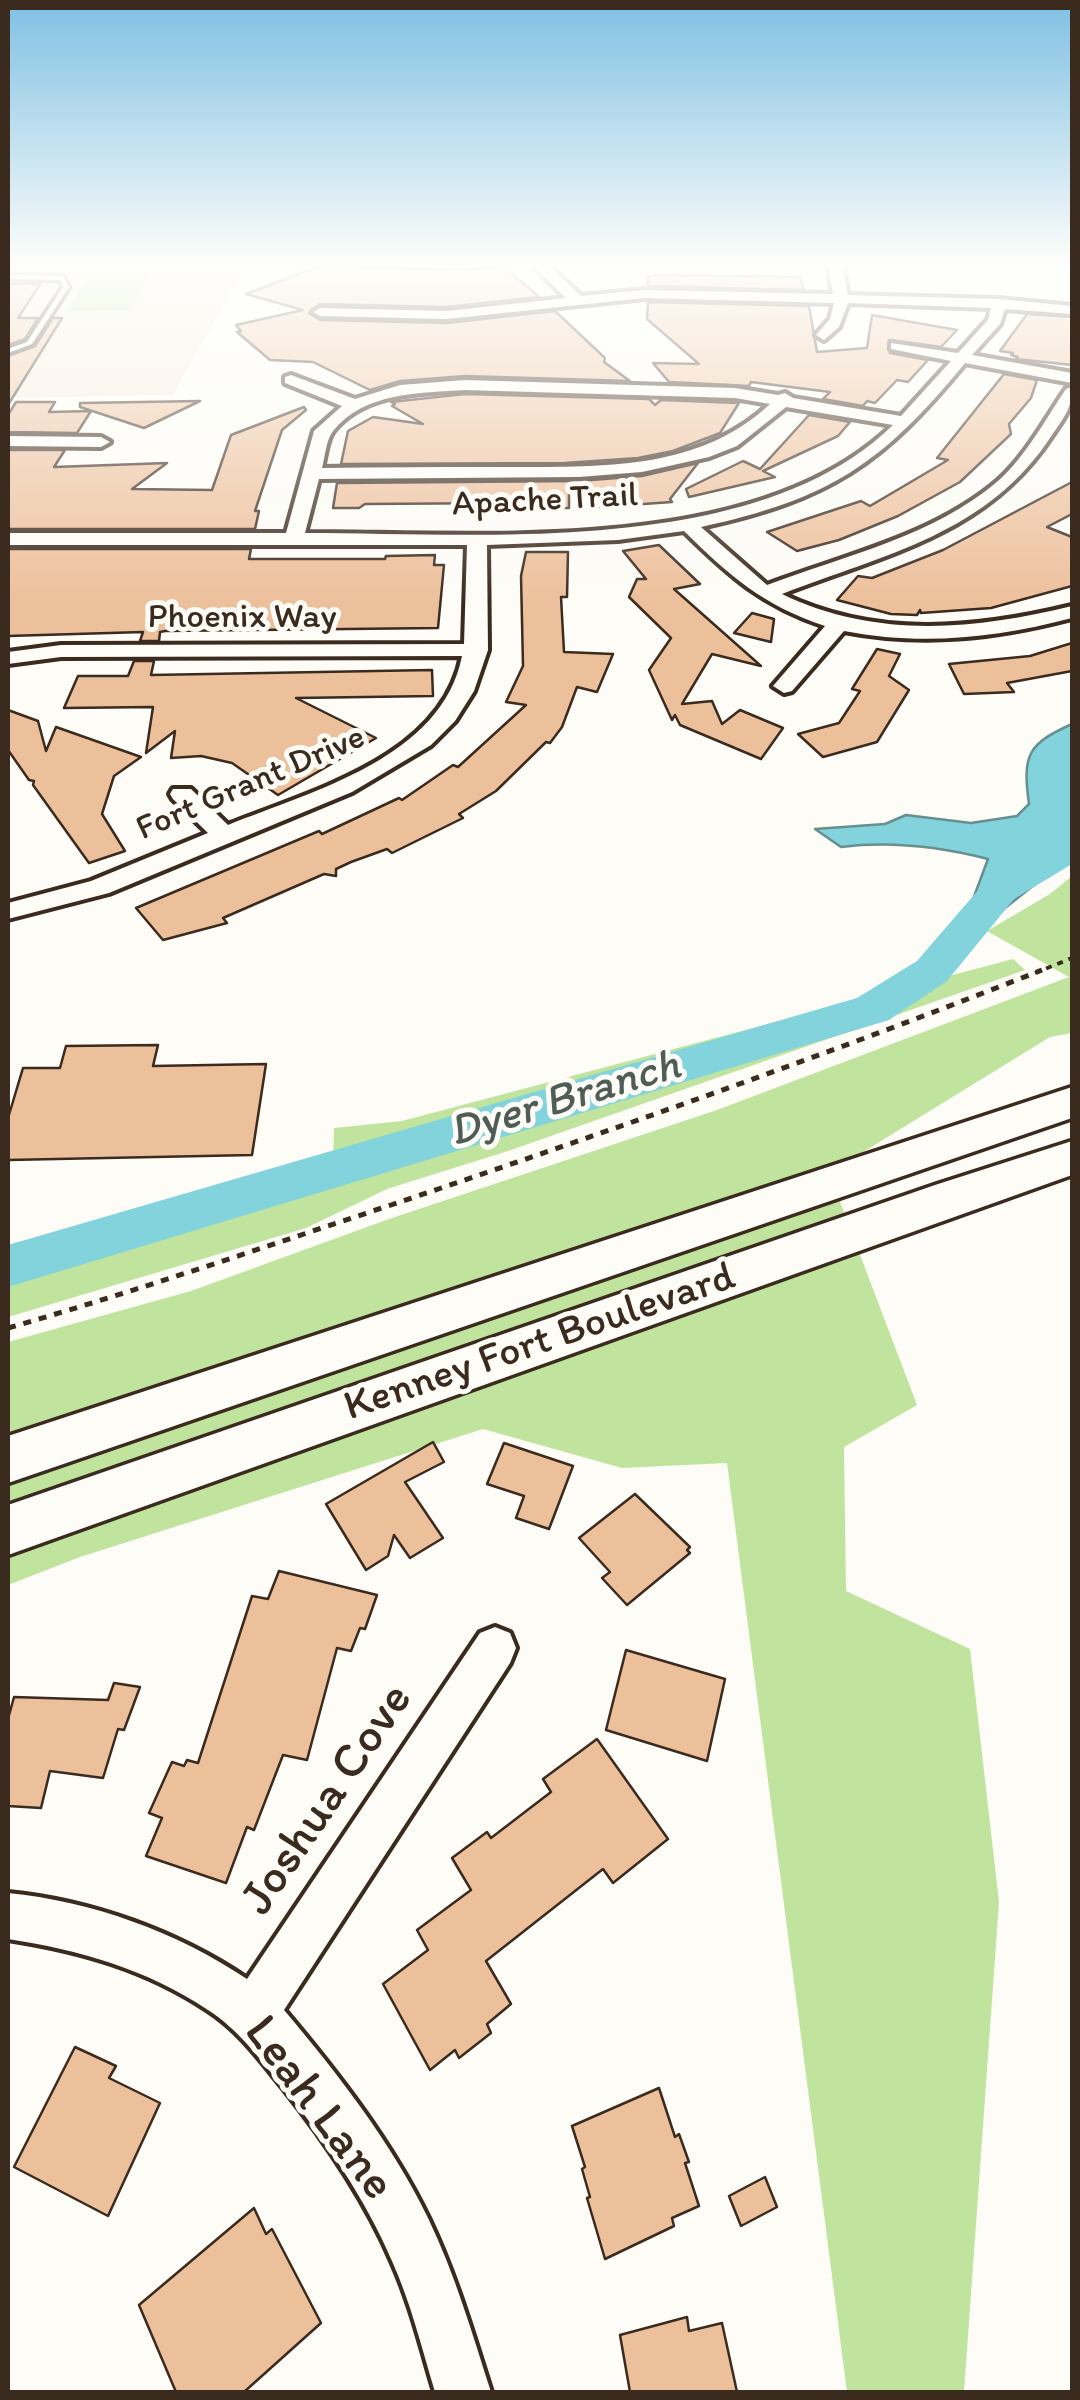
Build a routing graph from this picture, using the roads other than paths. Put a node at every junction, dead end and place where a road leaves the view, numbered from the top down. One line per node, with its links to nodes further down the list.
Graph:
1 (943, 378): 6 (street, Apache Trail)
2 (291, 380): 5 (street)
3 (1072, 392): 14 (street)
4 (784, 398): 5 (street); 6 (street); 9 (street)
5 (354, 405): 9 (street)
6 (904, 422): 10 (street, Apache Trail)
7 (8, 441): 8 (street)
8 (101, 442)
9 (310, 474): 13 (street)
10 (686, 522): 11 (street, Apache Trail); 14 (street)
11 (477, 538): 13 (street, Apache Trail); 17 (street, Fort Grant Drive)
12 (8, 539): 13 (street, Apache Trail)
13 (294, 539)
14 (766, 593): 16 (street)
15 (1072, 612): 16 (street)
16 (840, 622): 19 (street)
17 (476, 650): 18 (street, Phoenix Way); 21 (street, Fort Grant Drive)
18 (8, 658)
19 (784, 686)
20 (182, 794): 21 (street)
21 (224, 836): 22 (street, Fort Grant Drive)
22 (8, 911)
23 (1072, 1102): 25 (main road, Kenney Fort Boulevard)
24 (1072, 1158): 26 (main road, Kenney Fort Boulevard)
25 (8, 1460)
26 (8, 1530)
27 (496, 1648): 29 (street, Joshua Cove)
28 (8, 1916): 29 (street, Leah Lane)
29 (253, 2013): 30 (street, Leah Lane)
30 (463, 2392)

